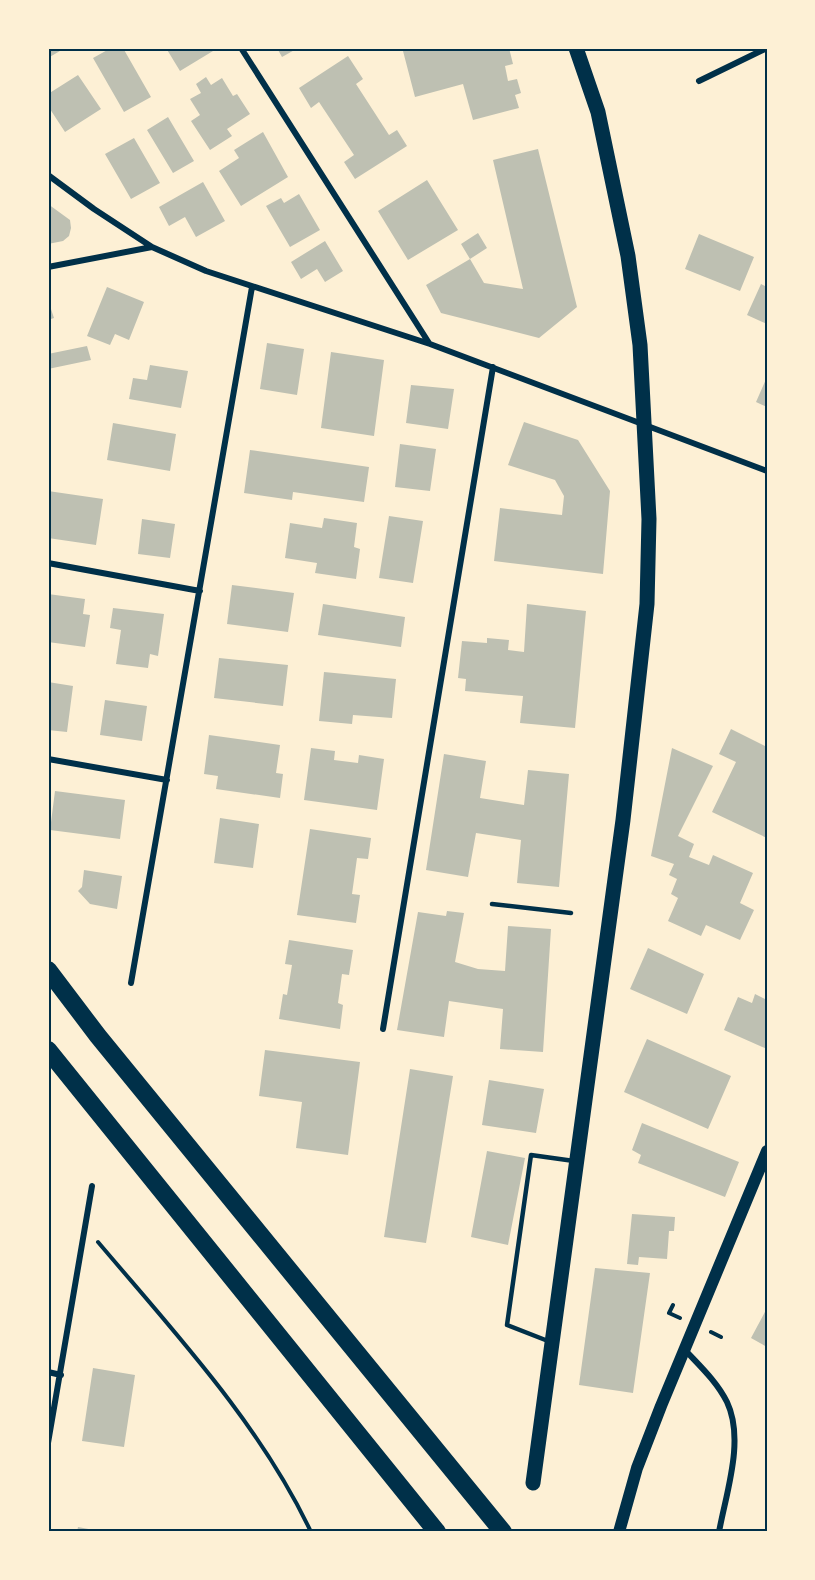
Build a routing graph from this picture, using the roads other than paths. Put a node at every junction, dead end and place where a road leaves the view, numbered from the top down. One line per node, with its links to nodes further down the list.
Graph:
1 (241, 48): 9 (street)
2 (576, 48): 11 (main road)
3 (767, 48): 4 (street)
4 (699, 81)
5 (48, 175): 6 (street)
6 (152, 247): 7 (street); 8 (street)
7 (48, 267)
8 (252, 287): 9 (street); 14 (street)
9 (430, 344): 10 (street)
10 (493, 367): 11 (street); 21 (street)
11 (645, 425): 12 (street); 24 (main road)
12 (767, 471)
13 (48, 563): 14 (street)
14 (200, 591): 16 (street)
15 (48, 759): 16 (street)
16 (167, 780): 20 (street)
17 (492, 904): 18 (lane)
18 (571, 913)
19 (48, 970): 33 (highway)
20 (131, 983)
21 (383, 1029)
22 (48, 1050): 32 (highway)
23 (767, 1151): 27 (main road)
24 (576, 1161): 26 (main road); 26 (lane)
25 (92, 1186): 29 (street)
26 (552, 1342): 31 (main road)
27 (686, 1351): 34 (main road); 35 (street)
28 (48, 1372): 29 (street)
29 (61, 1374): 30 (street)
30 (48, 1443)
31 (533, 1483)
32 (436, 1532)
33 (503, 1532)
34 (619, 1532)
35 (719, 1532)

